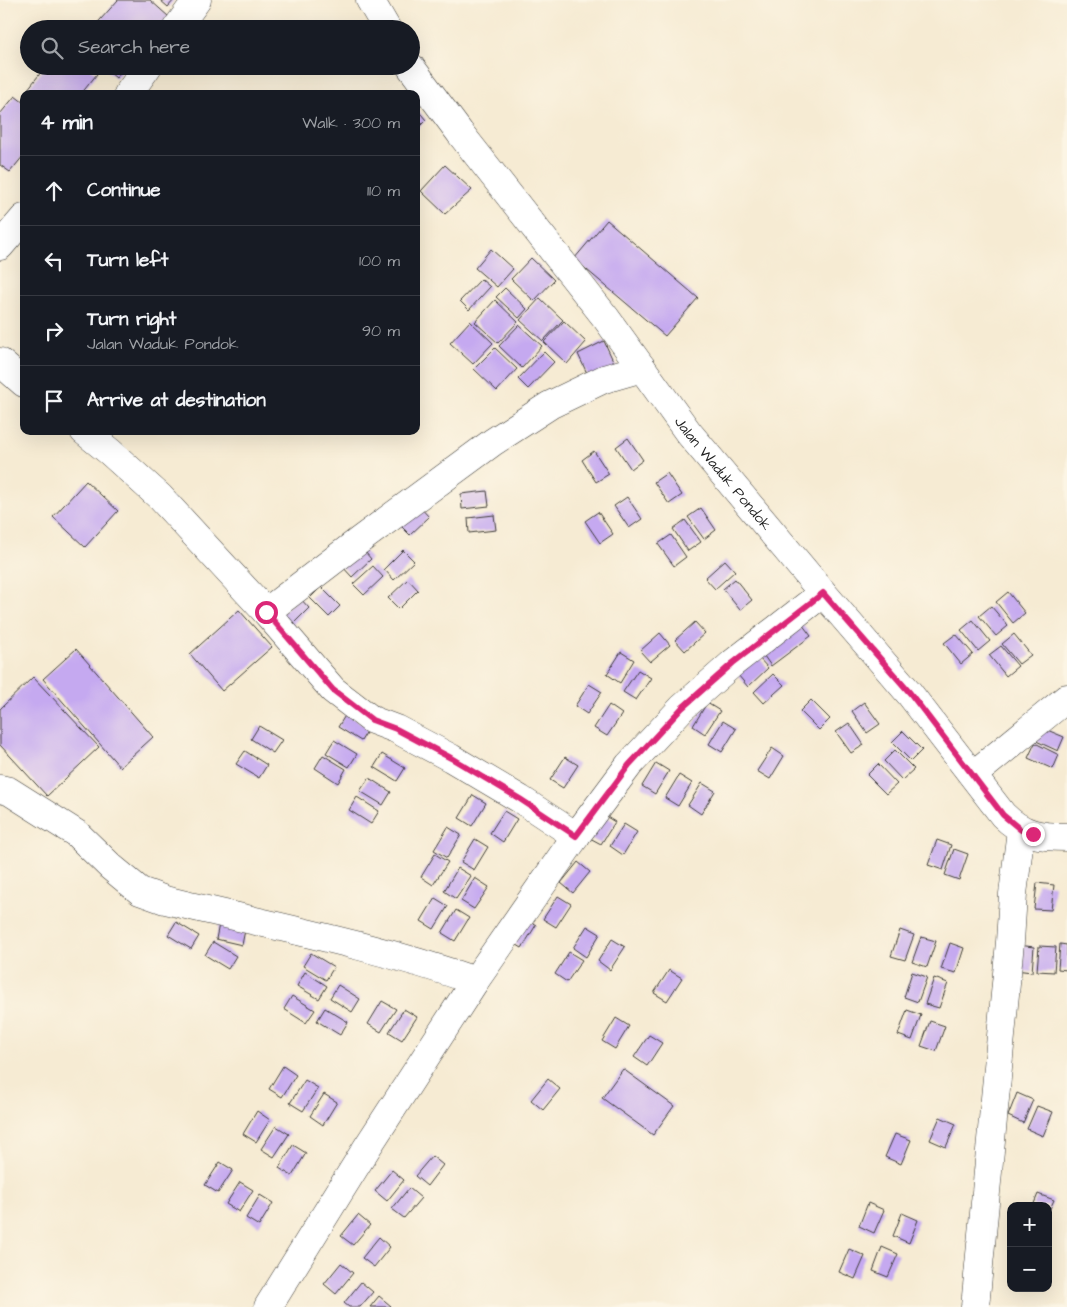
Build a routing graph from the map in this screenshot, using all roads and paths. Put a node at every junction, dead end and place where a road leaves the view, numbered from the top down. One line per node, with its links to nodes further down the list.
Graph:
1 (197, 0): 3 (street)
2 (370, 0): 4 (street)
3 (183, 20)
4 (382, 20)
5 (142, 75): 7 (street)
6 (417, 75): 11 (street, Jalan Waduk Pondok)
7 (131, 90)
8 (20, 223): 9 (street)
9 (0, 246)
10 (0, 362): 12 (street)
11 (642, 368): 14 (street, Jalan Waduk Pondok); 15 (street)
12 (20, 380)
13 (89, 435): 15 (street)
14 (823, 593): 17 (street, Jalan Waduk Pondok); 20 (street)
15 (266, 612): 20 (street)
16 (1067, 698): 17 (street)
17 (972, 775): 19 (street, Jalan Waduk Pondok)
18 (0, 789): 22 (street)
19 (1021, 830): 21 (street, Jalan Waduk Pondok); 24 (street)
20 (576, 836): 22 (street)
21 (1067, 837)
22 (475, 981): 23 (street)
23 (268, 1307)
24 (975, 1307)

